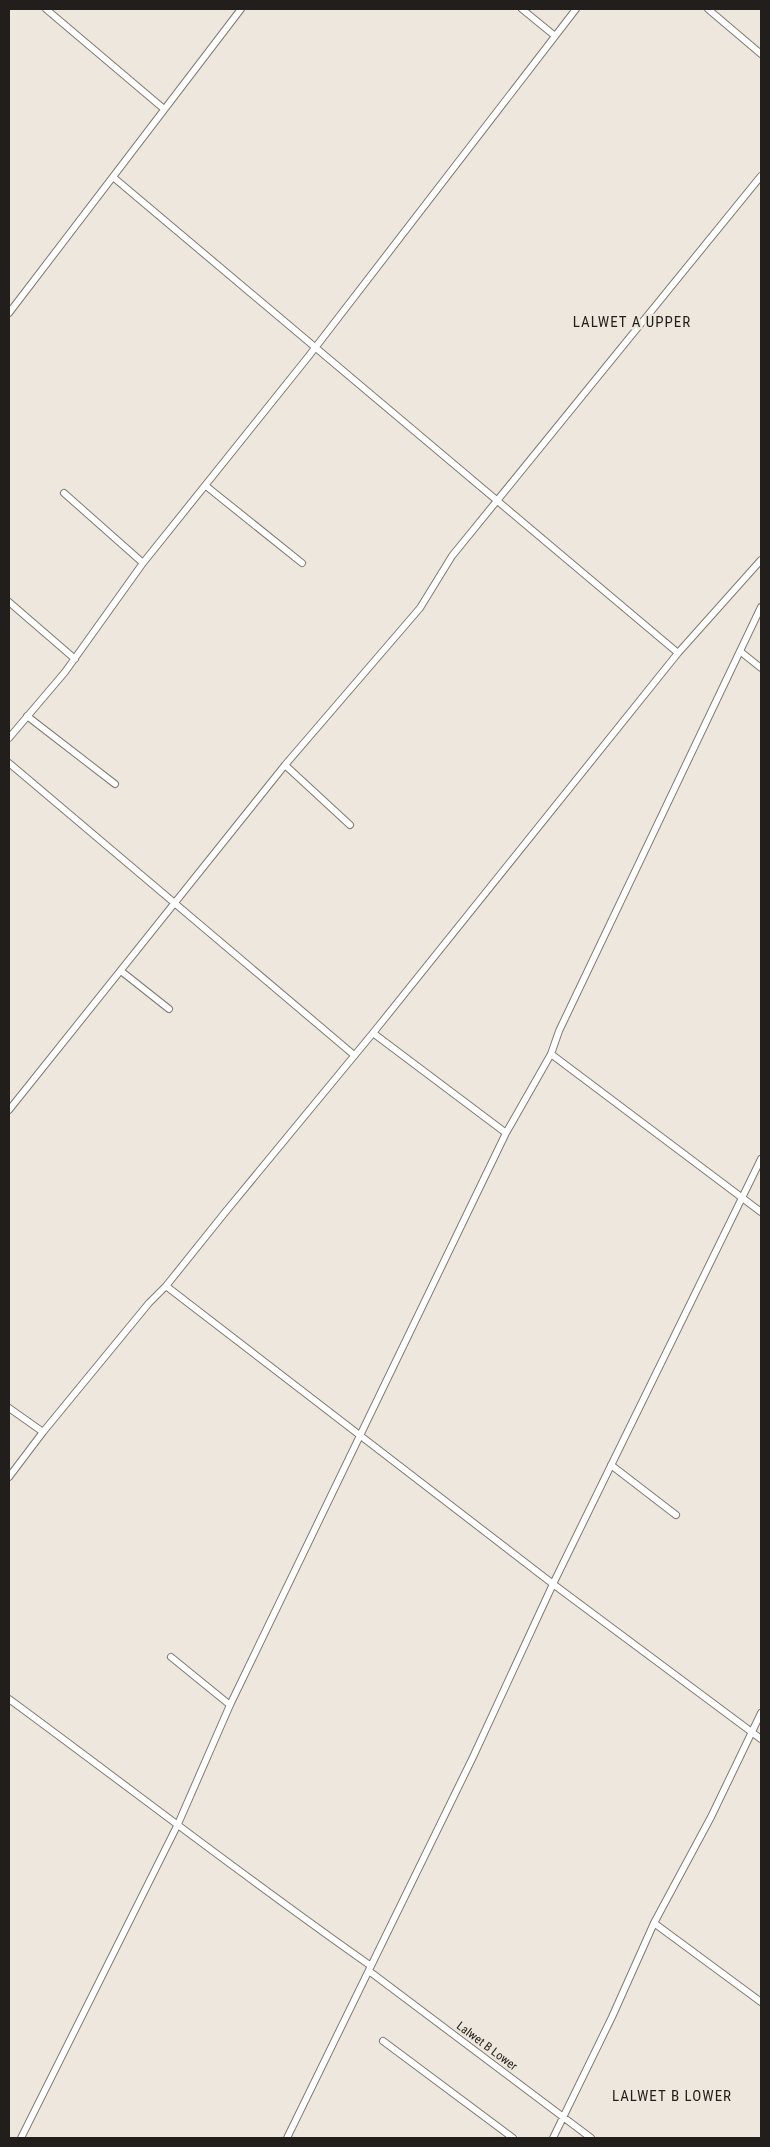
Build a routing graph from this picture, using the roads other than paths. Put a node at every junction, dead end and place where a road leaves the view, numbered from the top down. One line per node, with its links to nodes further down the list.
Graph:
1 (46, 9): 8 (street)
2 (240, 9): 8 (street)
3 (522, 9): 6 (street)
4 (576, 9): 6 (street)
5 (708, 9): 7 (street)
6 (555, 36): 12 (street)
7 (761, 54)
8 (164, 109): 10 (street)
9 (761, 176): 15 (street)
10 (113, 177): 11 (street); 12 (street)
11 (9, 313)
12 (315, 348): 13 (street); 15 (street)
13 (206, 486): 17 (street); 18 (street)
14 (64, 493): 17 (street)
15 (497, 501): 22 (street); 28 (street)
16 (761, 560): 22 (street)
17 (143, 563): 23 (street)
18 (302, 563)
19 (9, 602): 23 (street)
20 (761, 607): 21 (street)
21 (741, 652): 24 (street); 35 (street)
22 (678, 653): 34 (street)
23 (75, 659): 25 (street)
24 (761, 668)
25 (27, 716): 26 (street); 29 (street)
26 (9, 738)
27 (9, 763): 31 (street)
28 (285, 765): 30 (street); 31 (street)
29 (115, 784)
30 (350, 825)
31 (176, 903): 32 (street); 36 (street)
32 (121, 970): 33 (street); 37 (street)
33 (169, 1009)
34 (373, 1033): 36 (street); 38 (street)
35 (551, 1054): 38 (street); 40 (street)
36 (354, 1055): 42 (street)
37 (9, 1110)
38 (506, 1133): 45 (street)
39 (761, 1159): 40 (street)
40 (742, 1197): 41 (street); 46 (street)
41 (761, 1212)
42 (166, 1286): 44 (street); 45 (street)
43 (9, 1408): 44 (street)
44 (43, 1432): 47 (street)
45 (360, 1434): 49 (street); 52 (street)
46 (611, 1465): 48 (street); 49 (street)
47 (9, 1477)
48 (676, 1515)
49 (552, 1584): 54 (street); 58 (street)
50 (171, 1657): 52 (street)
51 (9, 1699): 56 (street, Lalwet B Lower)
52 (230, 1704): 56 (street)
53 (761, 1713): 54 (street)
54 (752, 1732): 55 (street); 57 (street)
55 (761, 1739)
56 (178, 1824): 58 (street, Lalwet B Lower); 62 (street)
57 (654, 1923): 59 (street); 61 (street)
58 (370, 1969): 61 (street, Lalwet B Lower); 63 (street)
59 (761, 2002)
60 (383, 2040): 64 (street)
61 (563, 2117): 65 (street); 66 (street, Lalwet B Lower)
62 (22, 2138)
63 (288, 2138)
64 (513, 2138)
65 (553, 2138)
66 (591, 2138)

